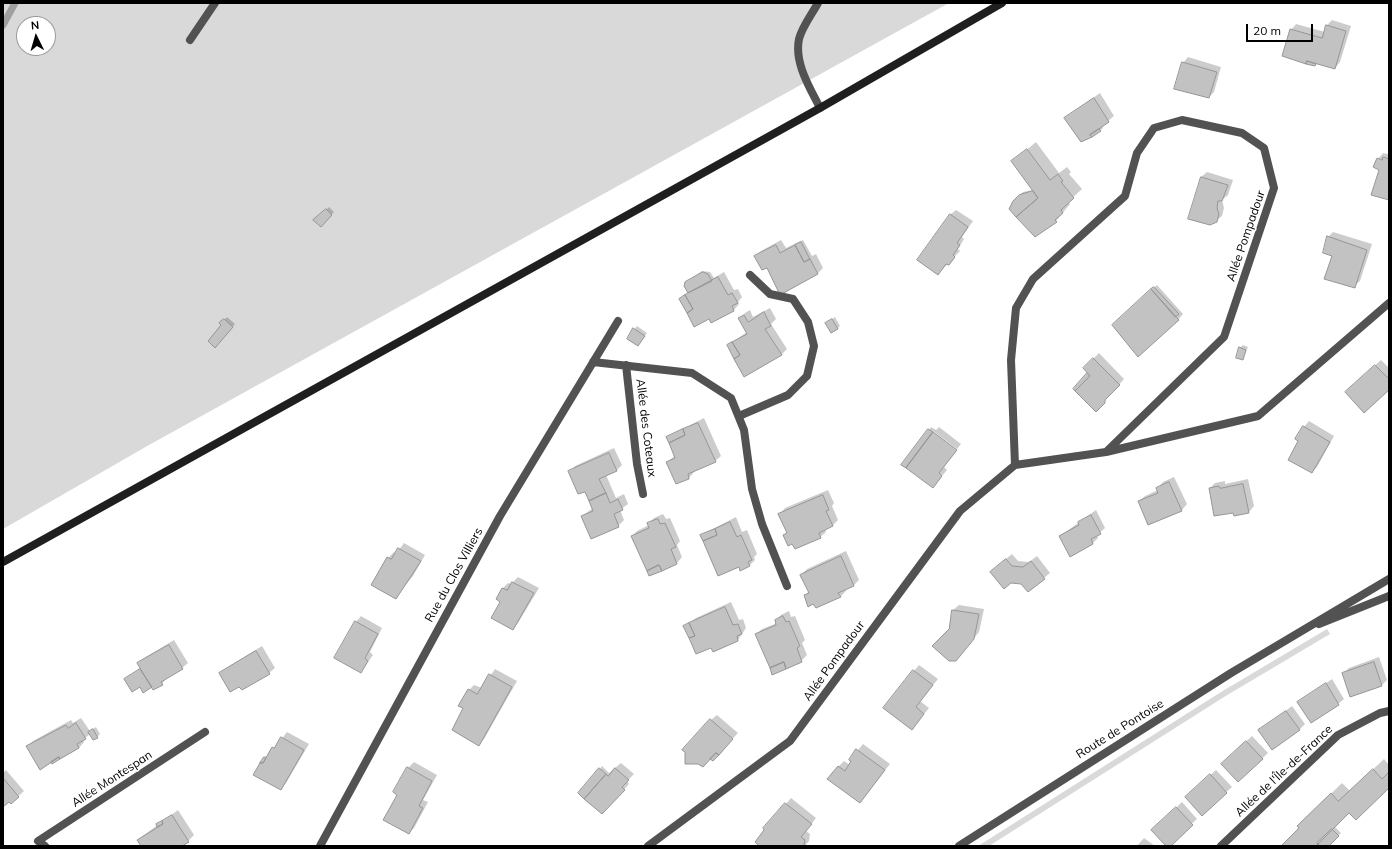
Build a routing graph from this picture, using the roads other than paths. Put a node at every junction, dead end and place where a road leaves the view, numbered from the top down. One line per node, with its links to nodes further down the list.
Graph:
1 (215, 3): 4 (street)
2 (818, 3): 5 (street)
3 (1002, 3): 5 (main road)
4 (190, 40)
5 (820, 108): 15 (main road)
6 (750, 275): 11 (street)
7 (1389, 303): 12 (street)
8 (618, 321): 9 (street, Rue du Clos Villiers)
9 (593, 362): 10 (street, Allée des Coteaux); 23 (street, Rue du Clos Villiers)
10 (626, 365): 11 (street, Allée des Coteaux); 14 (street, Allée des Coteaux)
11 (739, 416): 17 (street, Allée des Coteaux)
12 (1106, 452): 13 (street); 13 (street, Allée Pompadour)
13 (1015, 465): 24 (street, Allée Pompadour)
14 (643, 494)
15 (3, 562)
16 (1389, 579): 19 (street, Route de Pontoise)
17 (787, 586)
18 (1389, 596): 19 (street, Route de Pontoise)
19 (1294, 635): 25 (street, Route de Pontoise)
20 (1389, 711): 26 (street, Allée de l'Île-de-France)
21 (205, 732): 22 (street, Allée Montespan)
22 (45, 846)
23 (320, 846)
24 (648, 846)
25 (959, 846)
26 (1221, 846)

